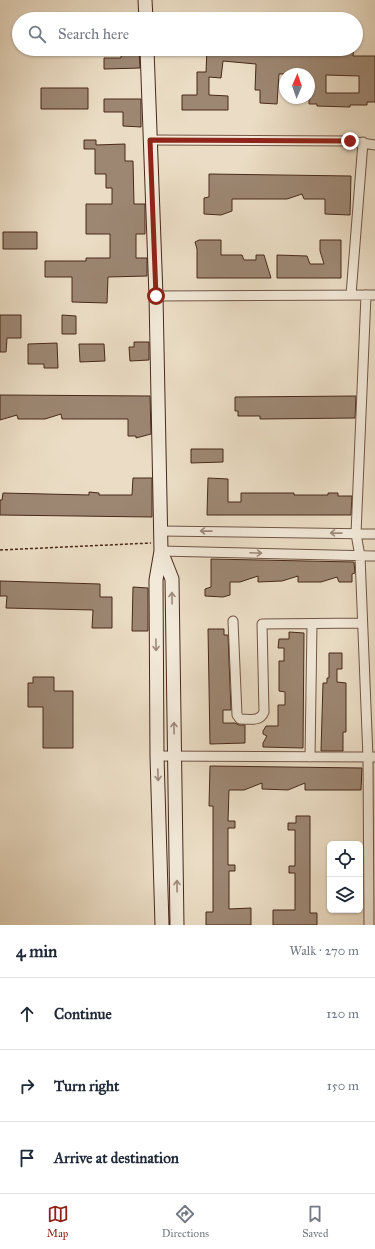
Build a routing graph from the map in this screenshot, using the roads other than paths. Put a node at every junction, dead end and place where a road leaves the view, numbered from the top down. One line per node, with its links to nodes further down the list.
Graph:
1 (145, 0): 2 (main road)
2 (146, 12)
3 (147, 56): 4 (main road)
4 (150, 140): 5 (street); 9 (main road)
5 (363, 142): 6 (street); 7 (street)
6 (375, 145)
7 (351, 295): 8 (street); 9 (street)
8 (371, 295): 10 (street)
9 (156, 296): 12 (main road)
10 (356, 534): 11 (street); 12 (street, one-way to 12); 13 (street)
11 (375, 534)
12 (161, 541): 13 (street, one-way to 13); 18 (main road, one-way to 18); 19 (main road, one-way to 12)
13 (360, 556): 14 (street); 16 (street)
14 (375, 556)
15 (233, 621): 17 (street)
16 (362, 623): 17 (street); 21 (street)
17 (312, 624): 20 (street)
18 (157, 756): 19 (street); 22 (main road, one-way to 22)
19 (175, 756): 20 (street); 23 (main road, one-way to 19)
20 (310, 757): 21 (street)
21 (371, 758): 24 (street)
22 (162, 925)
23 (177, 925)
24 (369, 925)

